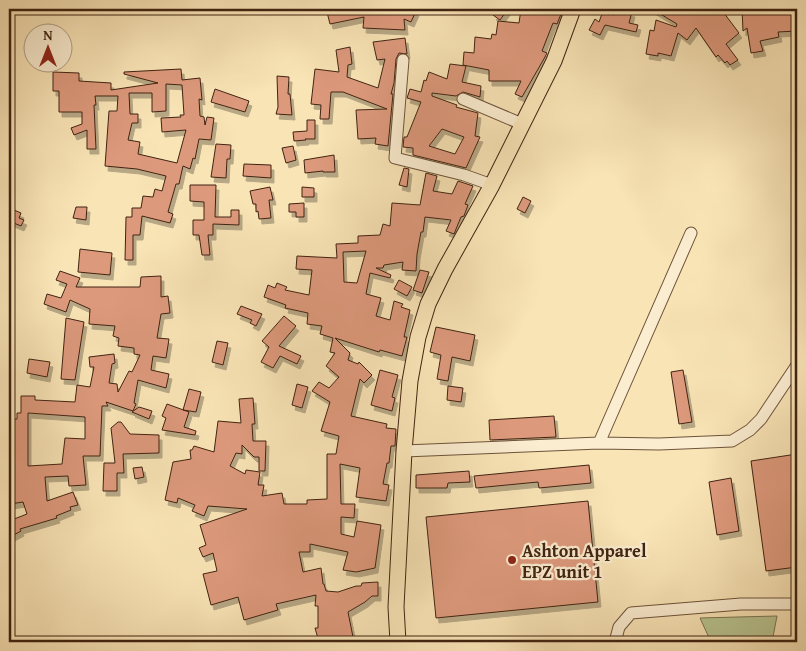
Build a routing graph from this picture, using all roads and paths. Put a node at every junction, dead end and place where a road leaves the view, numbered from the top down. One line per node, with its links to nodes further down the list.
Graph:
1 (573, 9): 4 (main road)
2 (403, 60): 5 (street)
3 (463, 99): 4 (street)
4 (522, 124): 5 (main road)
5 (492, 185): 9 (main road)
6 (691, 233): 8 (street)
7 (797, 366): 8 (street)
8 (599, 443): 9 (street)
9 (404, 451): 11 (main road)
10 (797, 604): 12 (street)
11 (398, 642)
12 (615, 642)

